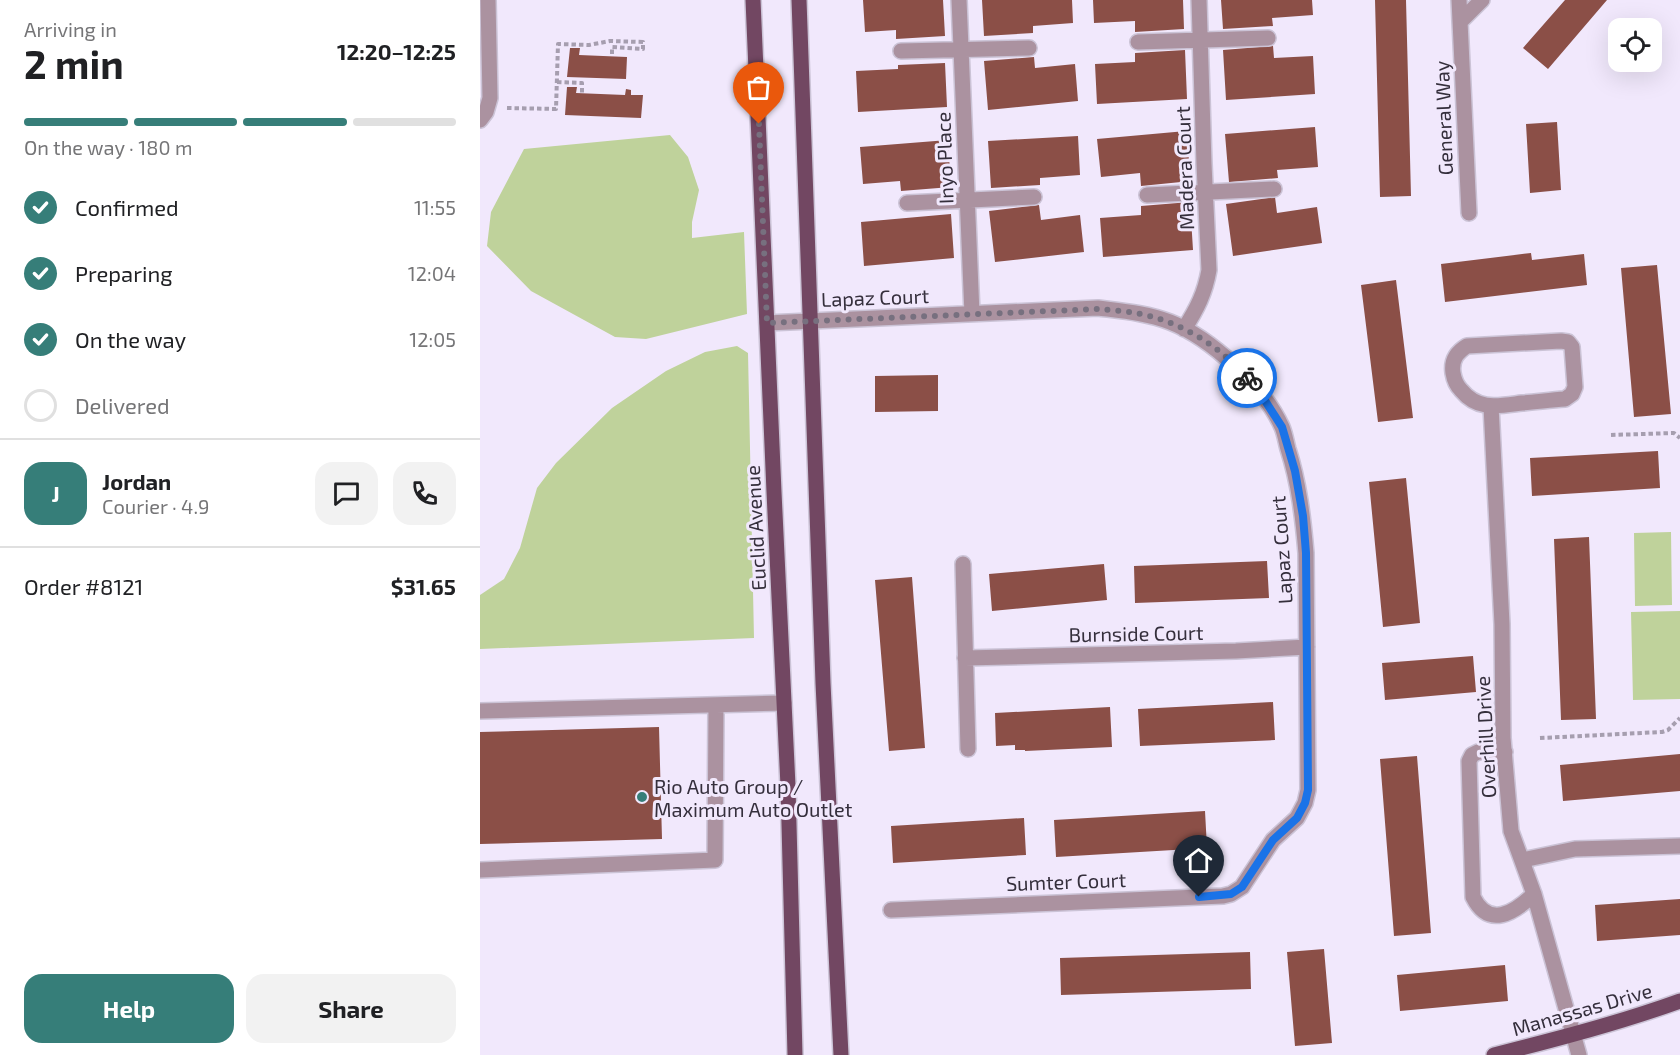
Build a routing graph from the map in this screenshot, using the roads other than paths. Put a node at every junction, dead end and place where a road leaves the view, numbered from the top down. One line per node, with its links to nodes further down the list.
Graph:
1 (488, 0): 15 (street)
2 (753, 0): 25 (main road, Euclid Avenue)
3 (799, 0): 24 (main road)
4 (958, 0): 13 (street, Inyo Place)
5 (1199, 0): 10 (street, Madera Court)
6 (1459, 0): 8 (street, General Way)
7 (1482, 0): 8 (street)
8 (1460, 22): 22 (street, General Way)
9 (1268, 38): 10 (street)
10 (1200, 40): 11 (street); 17 (street, Madera Court)
11 (1138, 42)
12 (1029, 48): 13 (street)
13 (961, 49): 14 (street); 20 (street, Inyo Place)
14 (901, 51)
15 (480, 120)
16 (1274, 189): 17 (street)
17 (1205, 192): 18 (street); 26 (street, Madera Court)
18 (1147, 195)
19 (1034, 197): 20 (street)
20 (967, 200): 21 (street); 23 (street, Inyo Place)
21 (907, 203)
22 (1468, 213)
23 (972, 315): 24 (street, Lapaz Court); 26 (street, Lapaz Court)
24 (810, 321): 25 (street, Lapaz Court); 45 (main road)
25 (767, 323): 31 (main road, Euclid Avenue)
26 (1184, 329): 29 (street, Lapaz Court)
27 (1491, 406): 27 (street); 35 (street, Overhill Drive)
28 (963, 564): 30 (street)
29 (1307, 647): 30 (street, Burnside Court); 39 (street, Lapaz Court)
30 (965, 658): 34 (street)
31 (784, 703): 32 (street); 44 (main road, Euclid Avenue)
32 (716, 705): 33 (street); 38 (street)
33 (480, 711)
34 (968, 749)
35 (1505, 752): 37 (street, Overhill Drive); 40 (street)
36 (1680, 846): 37 (street)
37 (1522, 860): 40 (street, Overhill Drive)
38 (480, 870)
39 (1242, 887): 41 (street, Sumter Court)
40 (1534, 894): 43 (street, Overhill Drive)
41 (891, 910)
42 (1680, 1001): 43 (main road, Manassas Drive)
43 (1574, 1035): 46 (main road, Manassas Drive); 47 (street, Overhill Drive)
44 (795, 1055)
45 (841, 1055)
46 (1494, 1055)
47 (1579, 1055)

